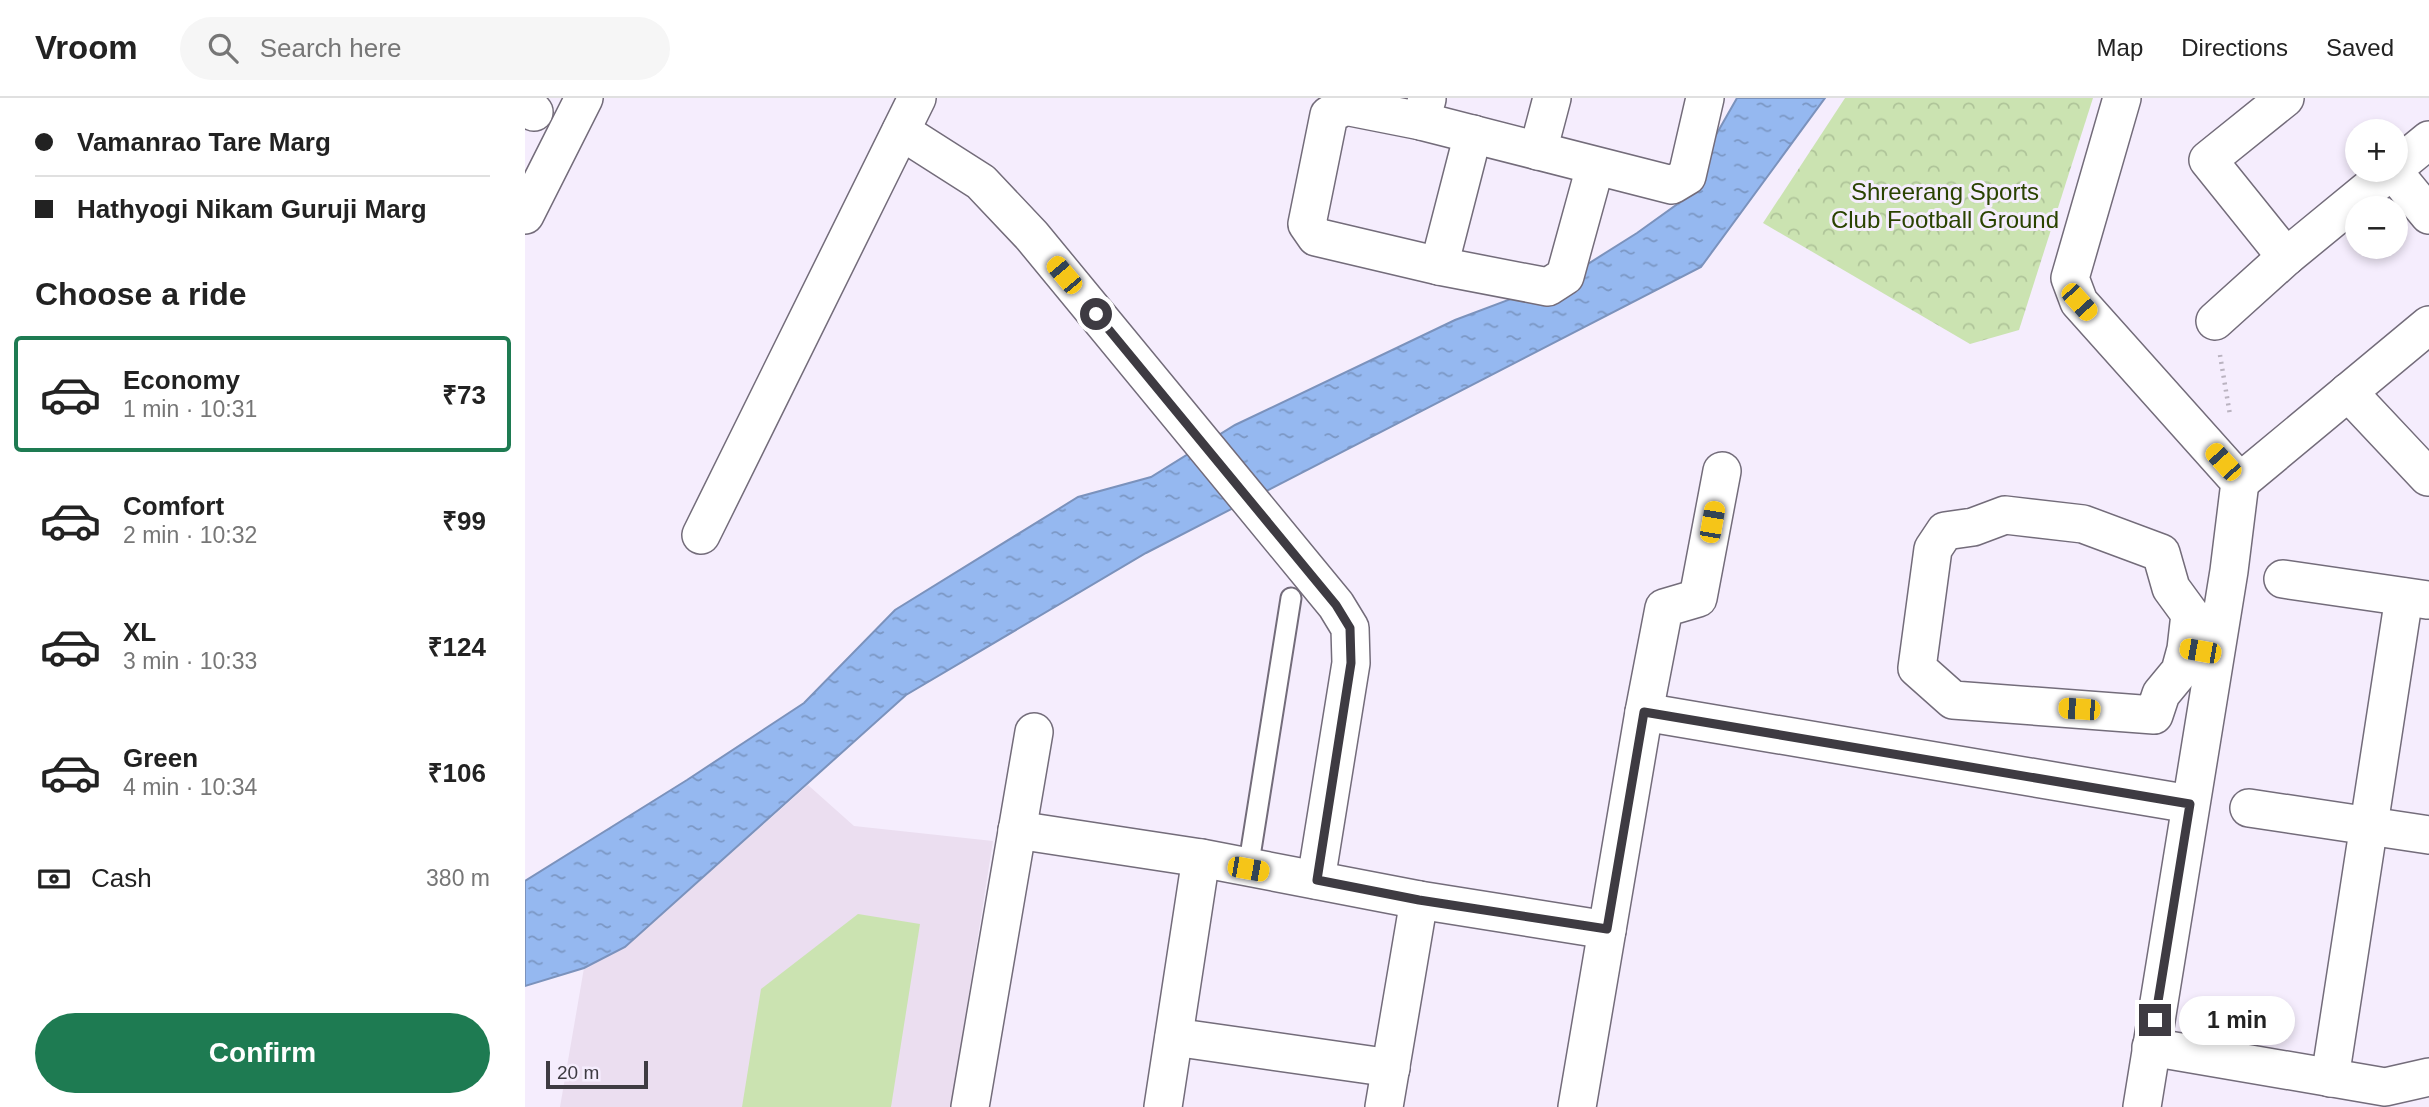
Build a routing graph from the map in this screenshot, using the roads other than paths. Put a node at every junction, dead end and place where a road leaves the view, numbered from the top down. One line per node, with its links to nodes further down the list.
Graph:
1 (584, 98): 16 (street)
2 (917, 98): 8 (street)
3 (1552, 98): 11 (street)
4 (1705, 98): 13 (street)
5 (2122, 98): 25 (street)
6 (2285, 98): 18 (street)
7 (1424, 109): 9 (street); 19 (street)
8 (901, 131): 26 (street); 40 (street)
9 (1473, 135): 11 (street); 19 (street)
10 (2429, 140): 12 (street)
11 (1538, 151): 13 (street)
12 (2408, 157)
13 (1595, 167): 19 (street)
14 (2377, 182): 18 (street)
15 (2403, 182): 17 (street)
16 (525, 215)
17 (2429, 215)
18 (2286, 257): 20 (street)
19 (1439, 265)
20 (2214, 321)
21 (2429, 325): 22 (street)
22 (2348, 392): 24 (street); 25 (street)
23 (1722, 471): 31 (street)
24 (2428, 477)
25 (2240, 482): 30 (street)
26 (701, 535)
27 (2283, 579): 29 (street)
28 (1291, 598): 39 (lane)
29 (2417, 598): 35 (street)
30 (2200, 651): 30 (street); 33 (street)
31 (1644, 712): 33 (street); 42 (street)
32 (1034, 732): 36 (street)
33 (2190, 804): 44 (street)
34 (2249, 808): 35 (street)
35 (2369, 826): 37 (street); 47 (street)
36 (1017, 830): 38 (street); 49 (street)
37 (2429, 835)
38 (1201, 858): 39 (street); 43 (street)
39 (1248, 869): 40 (street)
40 (1317, 880): 41 (street)
41 (1419, 900): 42 (street); 45 (street)
42 (1607, 929): 52 (street)
43 (1174, 1037): 45 (street); 50 (street)
44 (2151, 1047): 47 (street); 53 (street)
45 (1391, 1068): 51 (street)
46 (2429, 1077): 48 (street)
47 (2330, 1078): 48 (street)
48 (2383, 1097)
49 (970, 1107)
50 (1163, 1107)
51 (1384, 1107)
52 (1577, 1107)
53 (2142, 1107)

